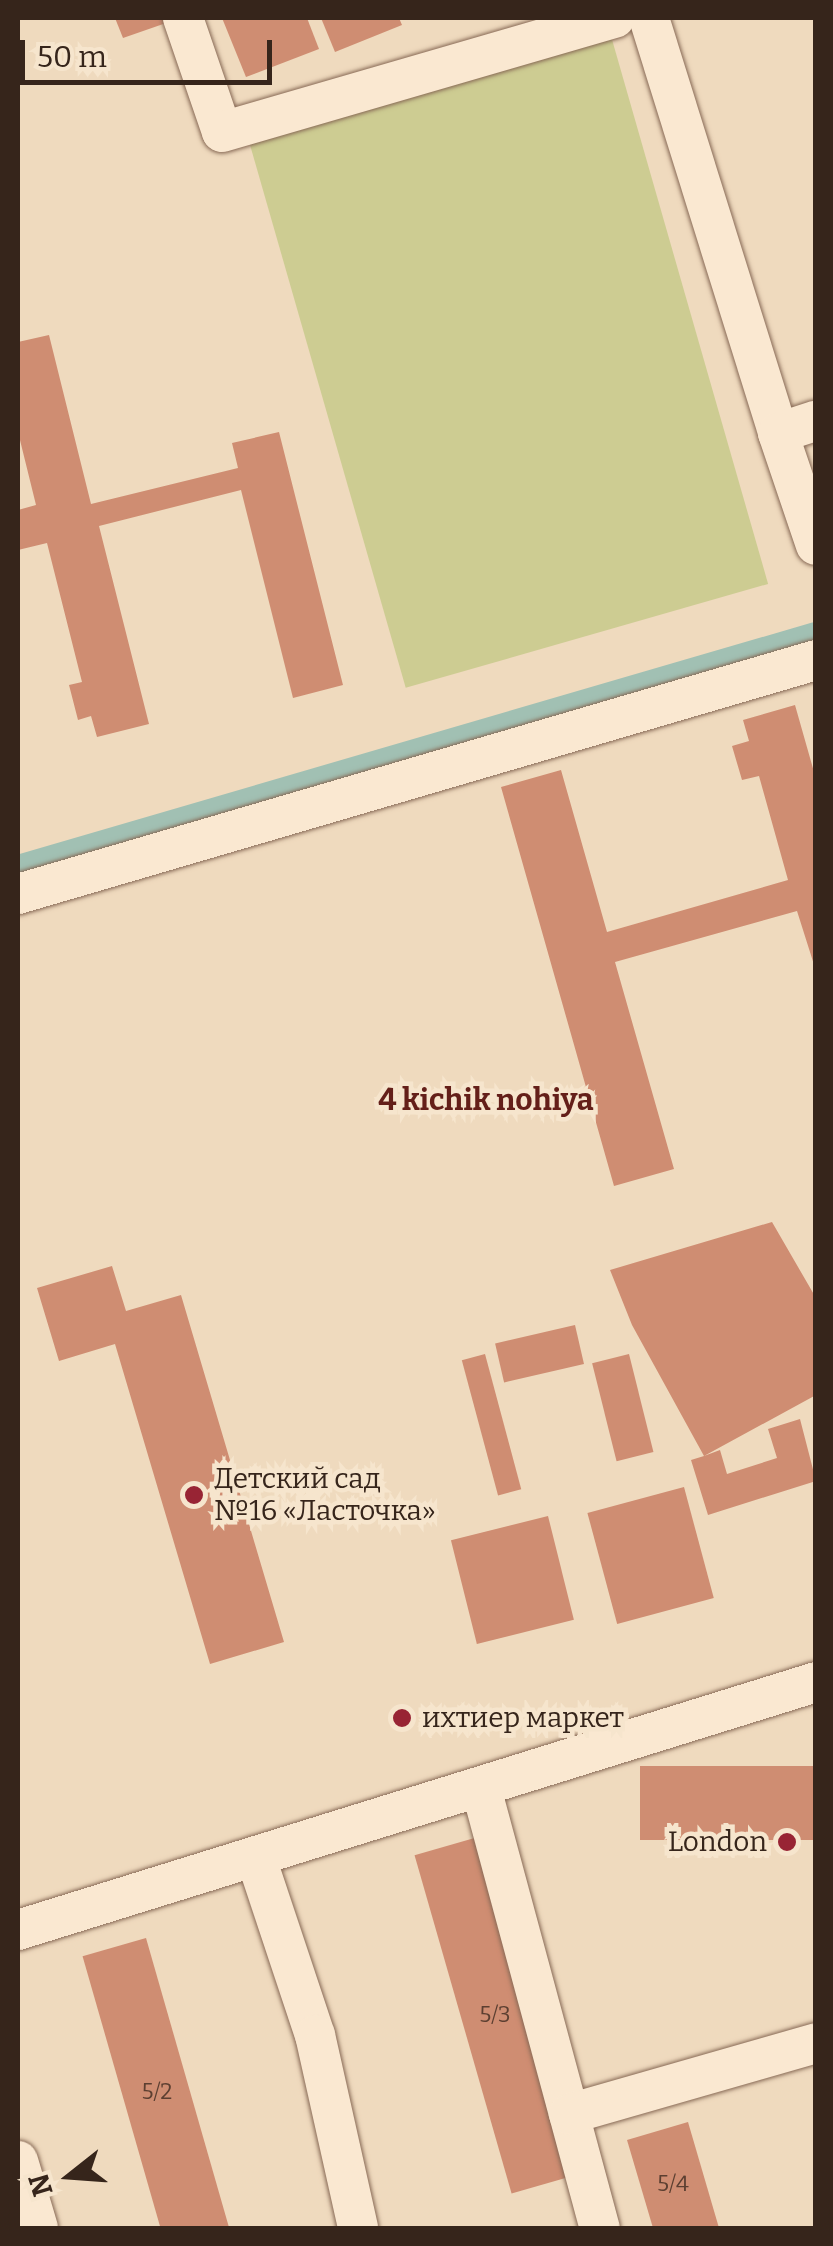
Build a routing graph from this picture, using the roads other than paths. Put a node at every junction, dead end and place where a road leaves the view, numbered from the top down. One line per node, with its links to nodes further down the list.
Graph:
1 (183, 18): 2 (street)
2 (615, 18)
3 (649, 18): 4 (street)
4 (797, 427): 5 (street)
5 (816, 545)
6 (816, 660): 7 (street)
7 (18, 894)
8 (816, 1682): 9 (street)
9 (481, 1788): 10 (street); 13 (street)
10 (256, 1858): 11 (street); 16 (street)
11 (18, 1930)
12 (816, 2043): 13 (street)
13 (569, 2114): 17 (street)
14 (18, 2160): 15 (street)
15 (38, 2228)
16 (358, 2228)
17 (600, 2228)

